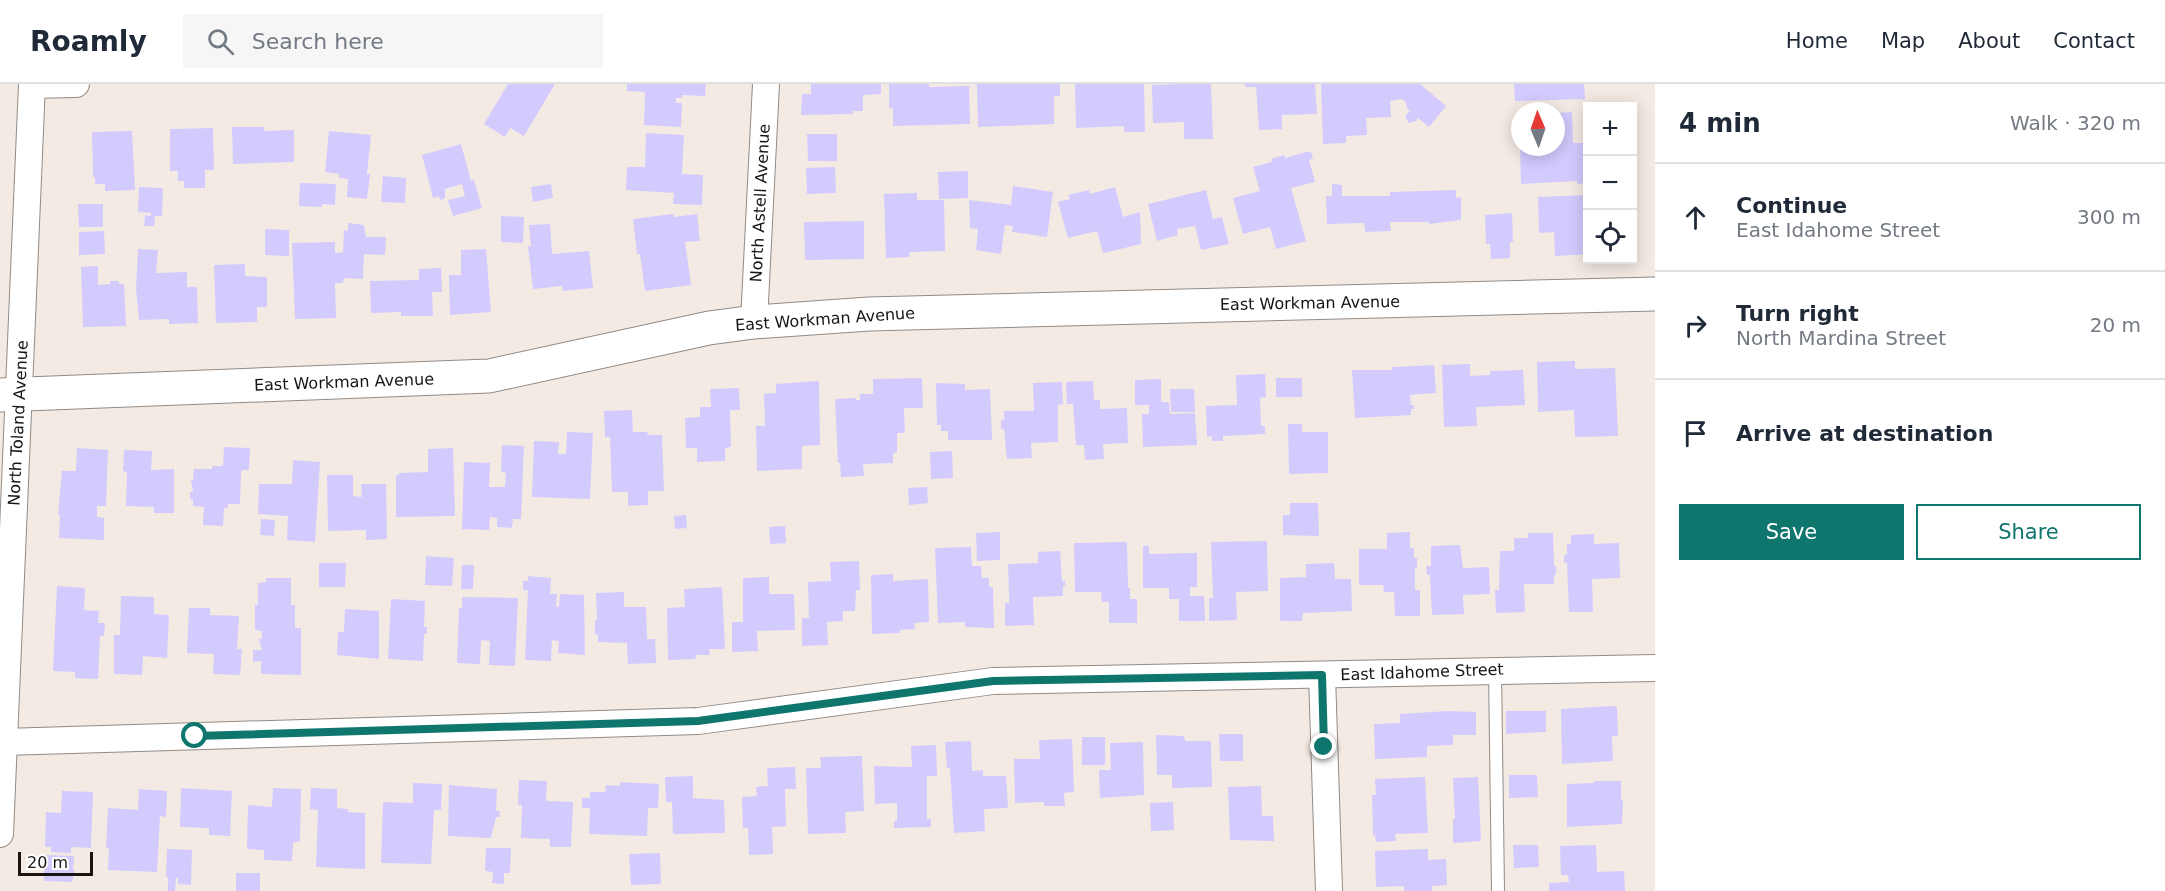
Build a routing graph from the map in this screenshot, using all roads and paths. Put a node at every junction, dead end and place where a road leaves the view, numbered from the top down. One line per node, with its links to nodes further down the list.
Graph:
1 (76, 84): 3 (street)
2 (766, 84): 5 (street, North Astell Avenue)
3 (32, 85): 6 (street, North Toland Avenue)
4 (1655, 294): 5 (street, East Workman Avenue)
5 (754, 322): 6 (street, East Workman Avenue)
6 (10, 395): 10 (street, North Toland Avenue)
7 (1655, 668): 8 (street, East Idahome Street)
8 (1495, 670): 9 (street, East Idahome Street); 13 (lane)
9 (1322, 675): 10 (street, East Idahome Street); 12 (street)
10 (4, 742): 11 (street, North Toland Avenue)
11 (0, 834)
12 (1329, 891)
13 (1498, 891)

